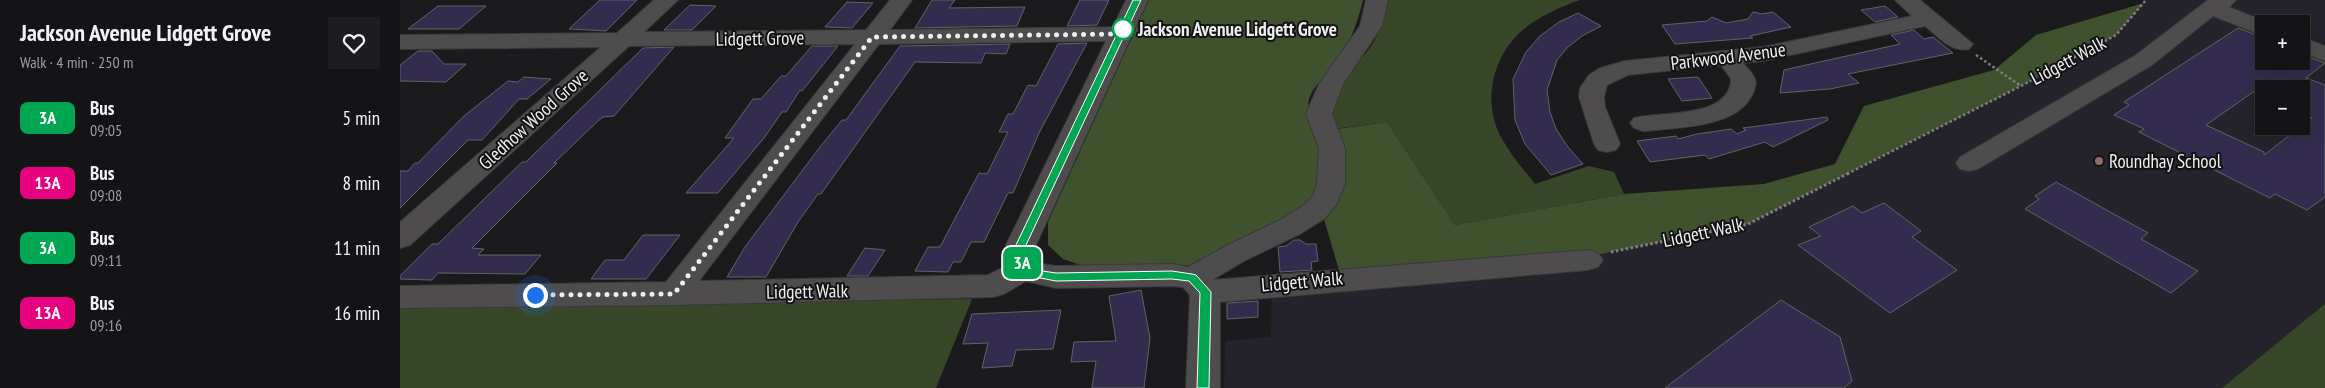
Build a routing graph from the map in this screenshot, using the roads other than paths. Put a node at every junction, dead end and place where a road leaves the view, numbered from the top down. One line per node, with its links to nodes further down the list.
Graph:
1 (667, 0): 11 (street, Gledhow Wood Grove)
2 (901, 0): 10 (street)
3 (1137, 0): 9 (street)
4 (1377, 0): 23 (street)
5 (1906, 0): 7 (street)
6 (2218, 4): 8 (street); 19 (street)
7 (1929, 19): 13 (street); 16 (street, Parkwood Avenue)
8 (2255, 24)
9 (1120, 34): 10 (street, Lidgett Grove); 22 (street)
10 (872, 37): 11 (street, Lidgett Grove); 24 (street)
11 (623, 39): 12 (street, Lidgett Grove); 20 (street, Gledhow Wood Grove)
12 (400, 42)
13 (1961, 44)
14 (2310, 48): 15 (street)
15 (2325, 54)
16 (1728, 59): 17 (street); 18 (street, Parkwood Avenue)
17 (1643, 123)
18 (1607, 144)
19 (1969, 164)
20 (400, 238)
21 (1597, 257): 23 (street)
22 (1026, 268): 23 (street); 24 (street, Lidgett Walk)
23 (1198, 285): 26 (street)
24 (674, 294): 25 (street, Lidgett Walk)
25 (400, 297)
26 (1203, 388)

